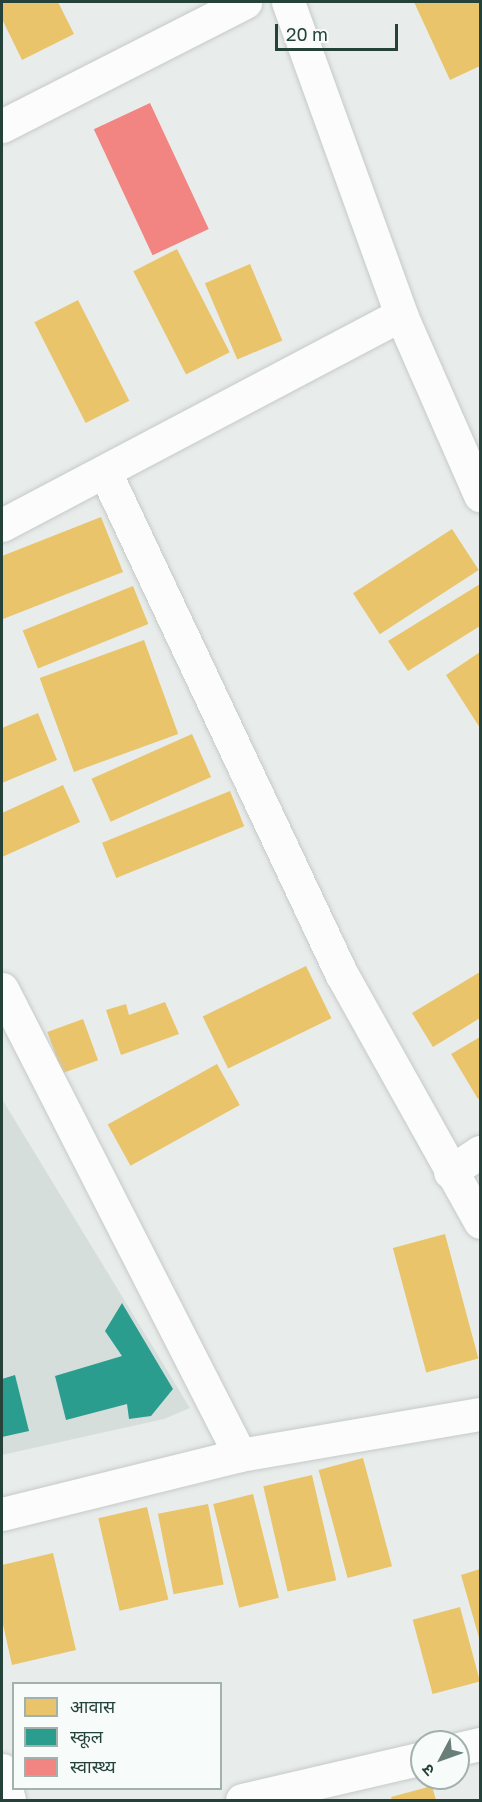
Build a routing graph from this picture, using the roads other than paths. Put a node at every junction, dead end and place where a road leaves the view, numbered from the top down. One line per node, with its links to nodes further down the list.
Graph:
1 (245, 2): 3 (street)
2 (288, 2): 4 (street)
3 (2, 126)
4 (401, 315): 5 (street); 6 (street)
5 (105, 472): 7 (street); 10 (street)
6 (480, 495)
7 (2, 525)
8 (2, 989): 13 (street)
9 (480, 1152): 10 (street)
10 (450, 1172): 11 (street)
11 (480, 1222)
12 (480, 1414): 13 (street)
13 (240, 1455): 14 (street)
14 (2, 1514)
15 (410, 1761): 18 (street)
16 (2, 1770): 17 (street)
17 (9, 1800)
18 (242, 1800)

